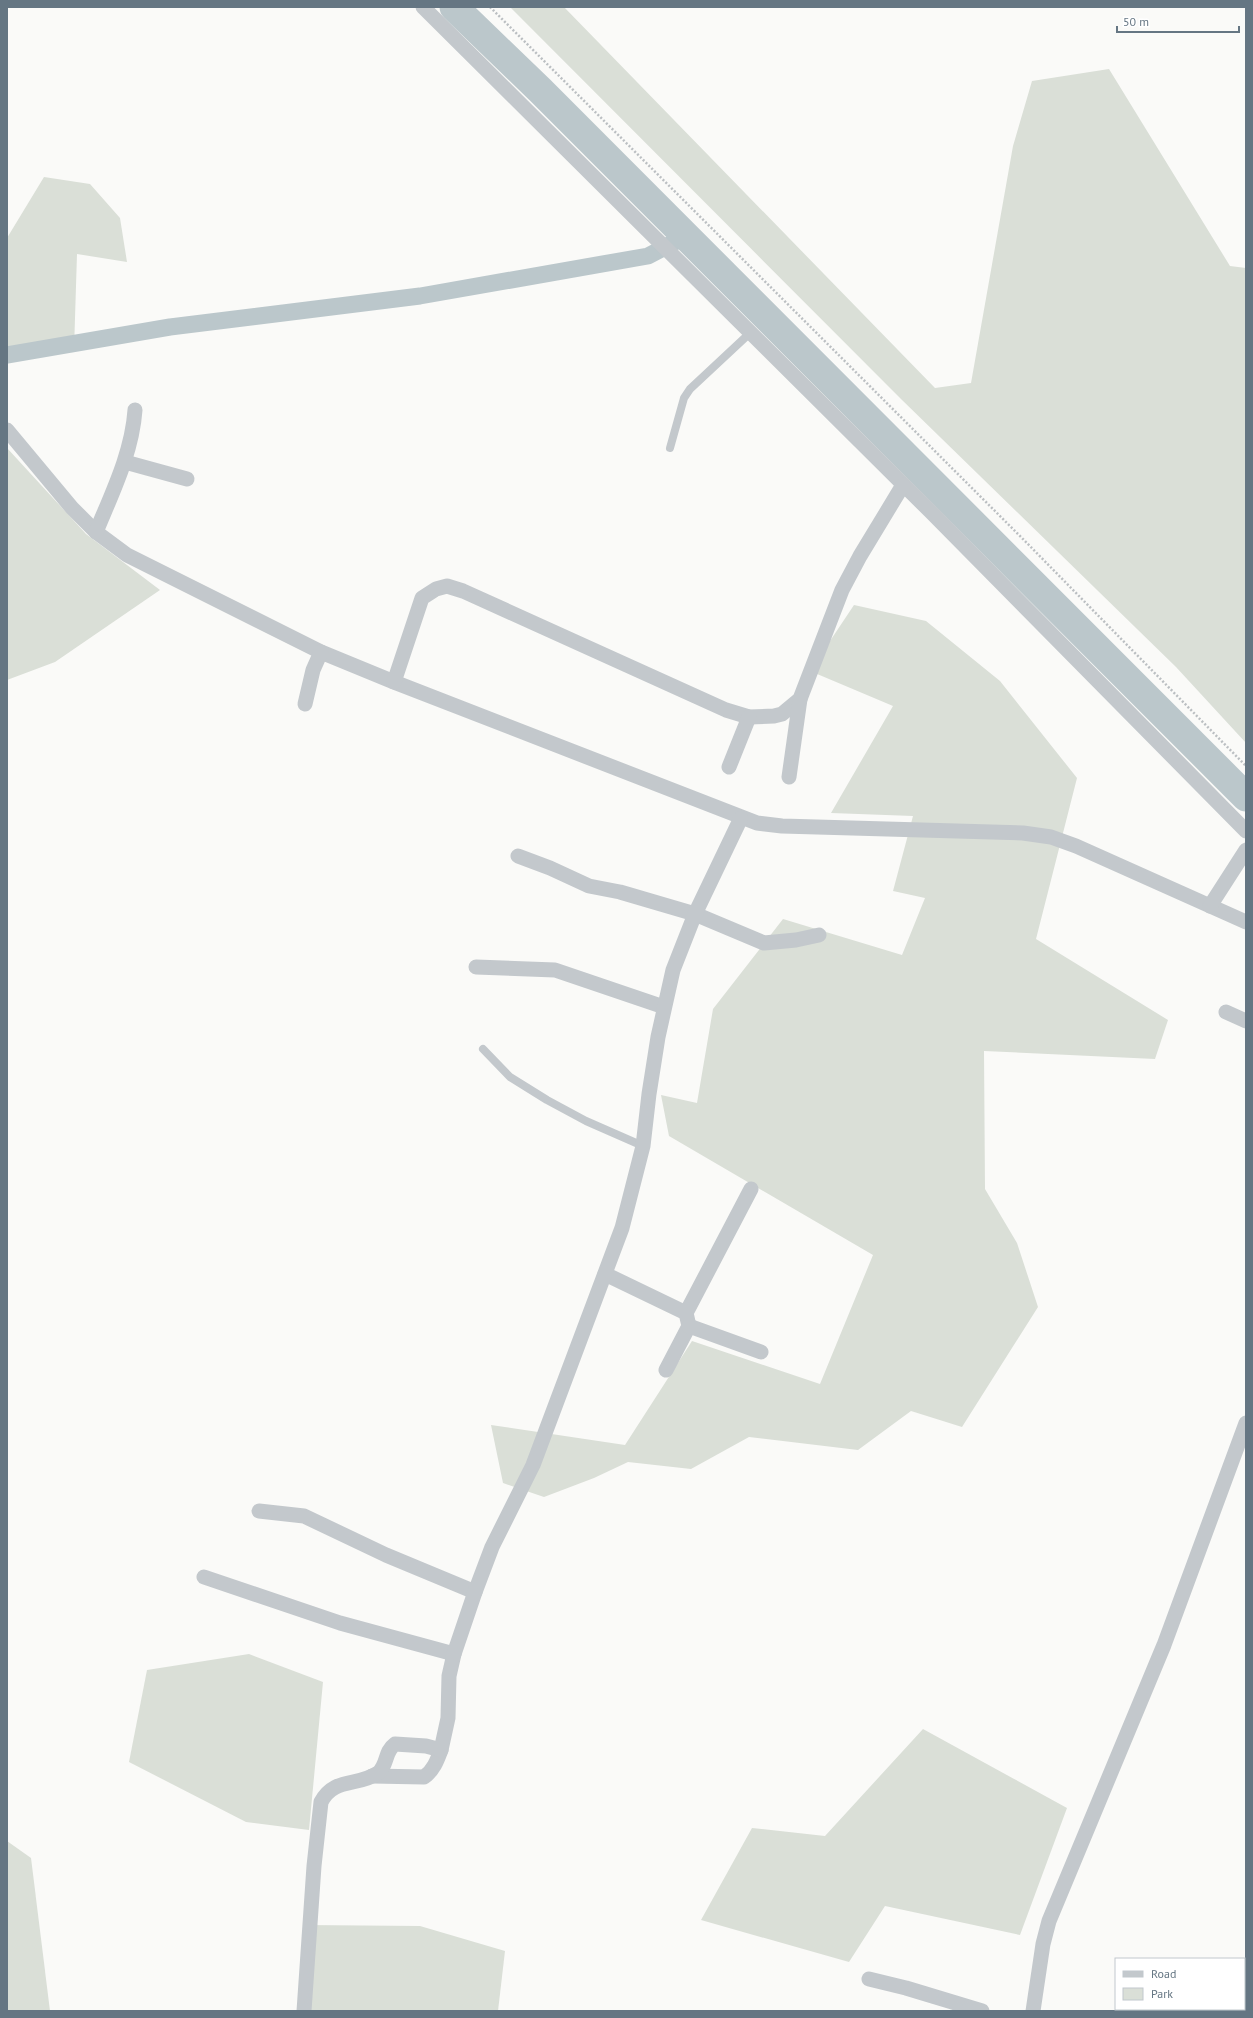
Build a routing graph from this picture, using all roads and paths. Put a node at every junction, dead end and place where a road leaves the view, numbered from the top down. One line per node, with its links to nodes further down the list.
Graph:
1 (424, 7): 3 (street)
2 (490, 7): 16 (path)
3 (750, 333): 6 (lane); 9 (street)
4 (135, 410): 7 (street)
5 (7, 430): 10 (street)
6 (670, 448)
7 (125, 462): 8 (street); 10 (street)
8 (187, 479)
9 (904, 485): 13 (street); 20 (street)
10 (96, 532): 11 (street)
11 (321, 652): 12 (street); 14 (street)
12 (394, 682): 15 (street); 19 (street)
13 (800, 699): 15 (street); 18 (street)
14 (305, 704)
15 (749, 717): 17 (street)
16 (1246, 766)
17 (729, 767)
18 (789, 777)
19 (742, 818): 23 (street); 24 (street)
20 (1246, 831)
21 (1246, 850): 23 (street)
22 (518, 856): 24 (street)
23 (1210, 906): 25 (street)
24 (695, 914): 26 (street); 28 (street)
25 (1246, 922)
26 (819, 934)
27 (476, 967): 28 (street)
28 (664, 1007): 32 (street)
29 (1226, 1012): 30 (street)
30 (1246, 1021)
31 (483, 1050): 32 (lane)
32 (643, 1146): 34 (street)
33 (751, 1189): 35 (street)
34 (605, 1274): 35 (street); 41 (street)
35 (687, 1320): 36 (street); 37 (street)
36 (761, 1352)
37 (666, 1370)
38 (1246, 1423): 48 (street)
39 (259, 1511): 41 (street)
40 (204, 1577): 42 (street)
41 (475, 1592): 42 (street)
42 (454, 1654): 43 (street)
43 (441, 1750): 44 (street); 44 (street)
44 (372, 1776): 46 (street)
45 (869, 1979): 47 (street)
46 (304, 2011)
47 (982, 2011)
48 (1033, 2011)

